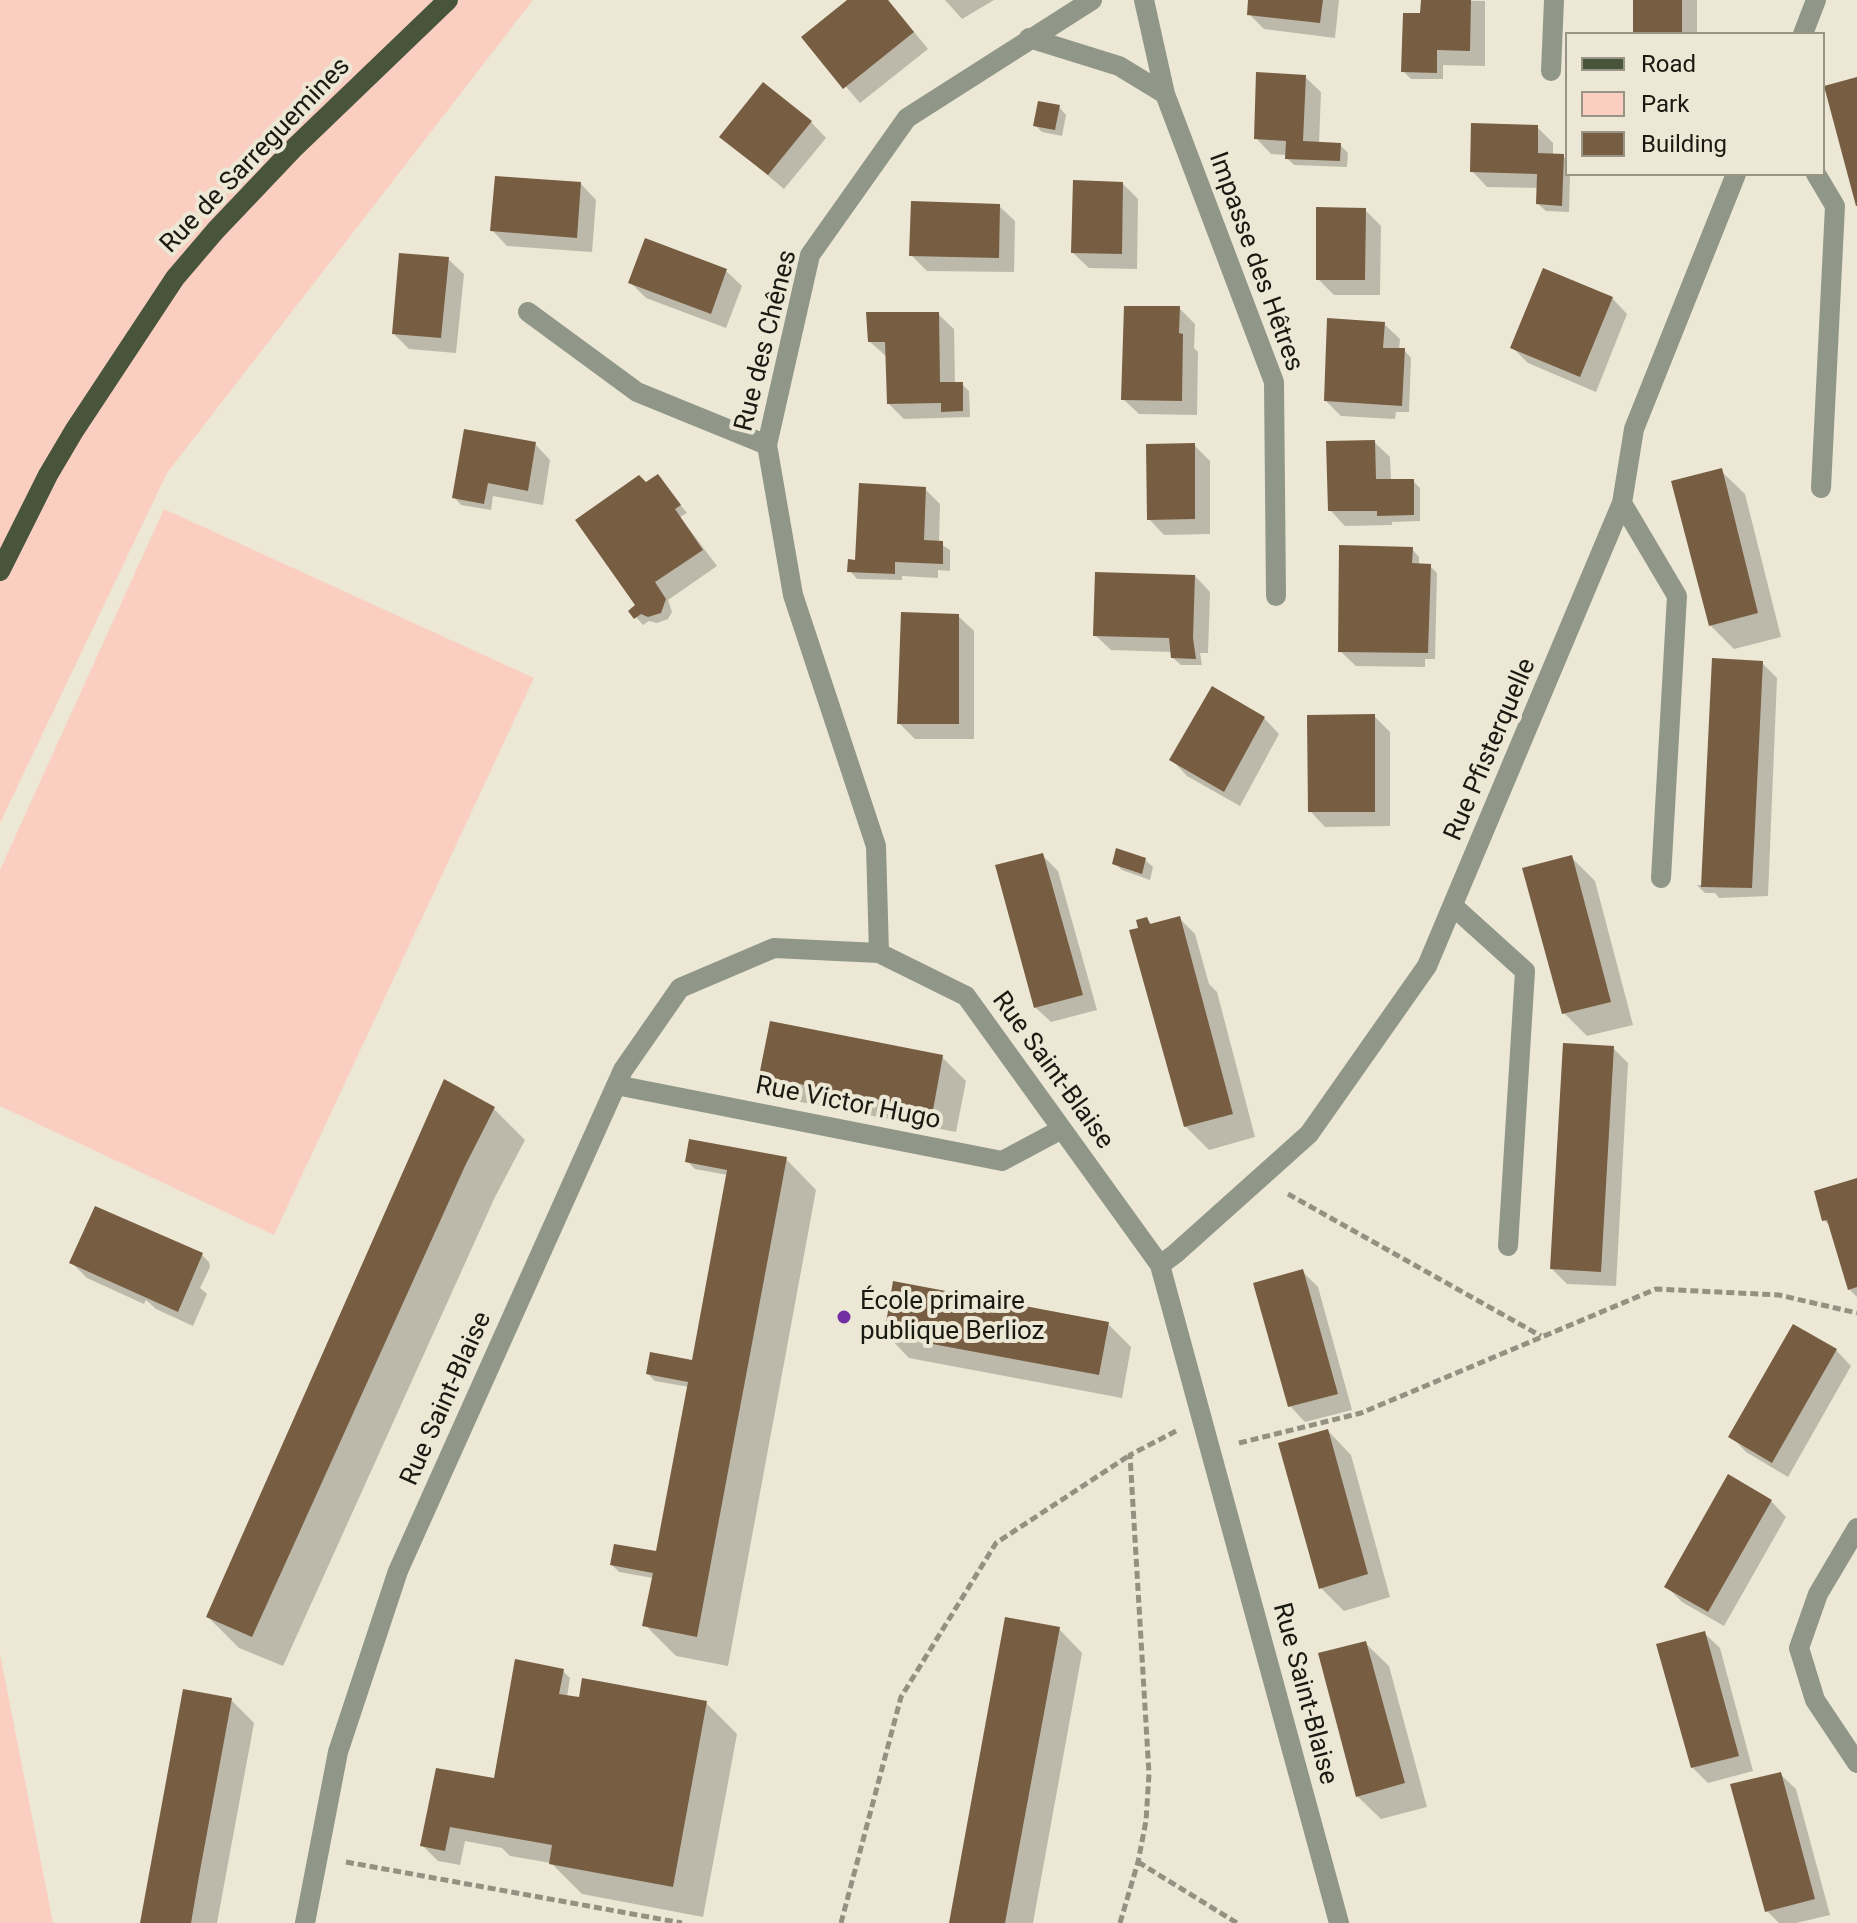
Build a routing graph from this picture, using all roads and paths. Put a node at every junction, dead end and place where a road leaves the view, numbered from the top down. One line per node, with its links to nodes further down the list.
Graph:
1 (448, 0): 16 (main road, Rue de Sarreguemines)
2 (1092, 0): 7 (street, Rue des Chênes)
3 (1144, 0): 9 (street, Impasse des Hêtres)
4 (1554, 0): 8 (street)
5 (1816, 0): 6 (street)
6 (1804, 32)
7 (1029, 38): 9 (street); 13 (street, Rue des Chênes)
8 (1551, 71)
9 (1165, 94): 17 (street, Impasse des Hêtres)
10 (1735, 176): 15 (street, Rue Pfisterquelle)
11 (1817, 176): 14 (street)
12 (528, 312): 13 (street)
13 (767, 445): 20 (street, Rue des Chênes)
14 (1821, 488)
15 (1622, 503): 18 (street); 19 (street, Rue Pfisterquelle)
16 (0, 571)
17 (1276, 596)
18 (1661, 878)
19 (1453, 906): 23 (street, Rue Pfisterquelle); 24 (street)
20 (879, 953): 21 (street, Rue Saint-Blaise); 22 (street, Rue Saint-Blaise)
21 (616, 1085): 22 (street, Rue Victor Hugo); 33 (street, Rue Saint-Blaise)
22 (1062, 1129): 25 (street, Rue Saint-Blaise)
23 (1259, 1178): 25 (street, Rue Pfisterquelle); 27 (path)
24 (1508, 1246)
25 (1160, 1265): 28 (street, Rue Saint-Blaise)
26 (1857, 1313): 27 (path)
27 (1542, 1337): 29 (path)
28 (1202, 1418): 29 (street, Rue Saint-Blaise); 30 (path)
29 (1210, 1450): 40 (street, Rue Saint-Blaise)
30 (1130, 1455): 34 (path); 37 (path)
31 (1857, 1528): 32 (street)
32 (1857, 1763)
33 (318, 1857): 35 (street, Rue Saint-Blaise); 36 (path)
34 (1138, 1862): 38 (path); 39 (path)
35 (305, 1923)
36 (682, 1923)
37 (841, 1923)
38 (1120, 1923)
39 (1237, 1923)
40 (1339, 1923)

